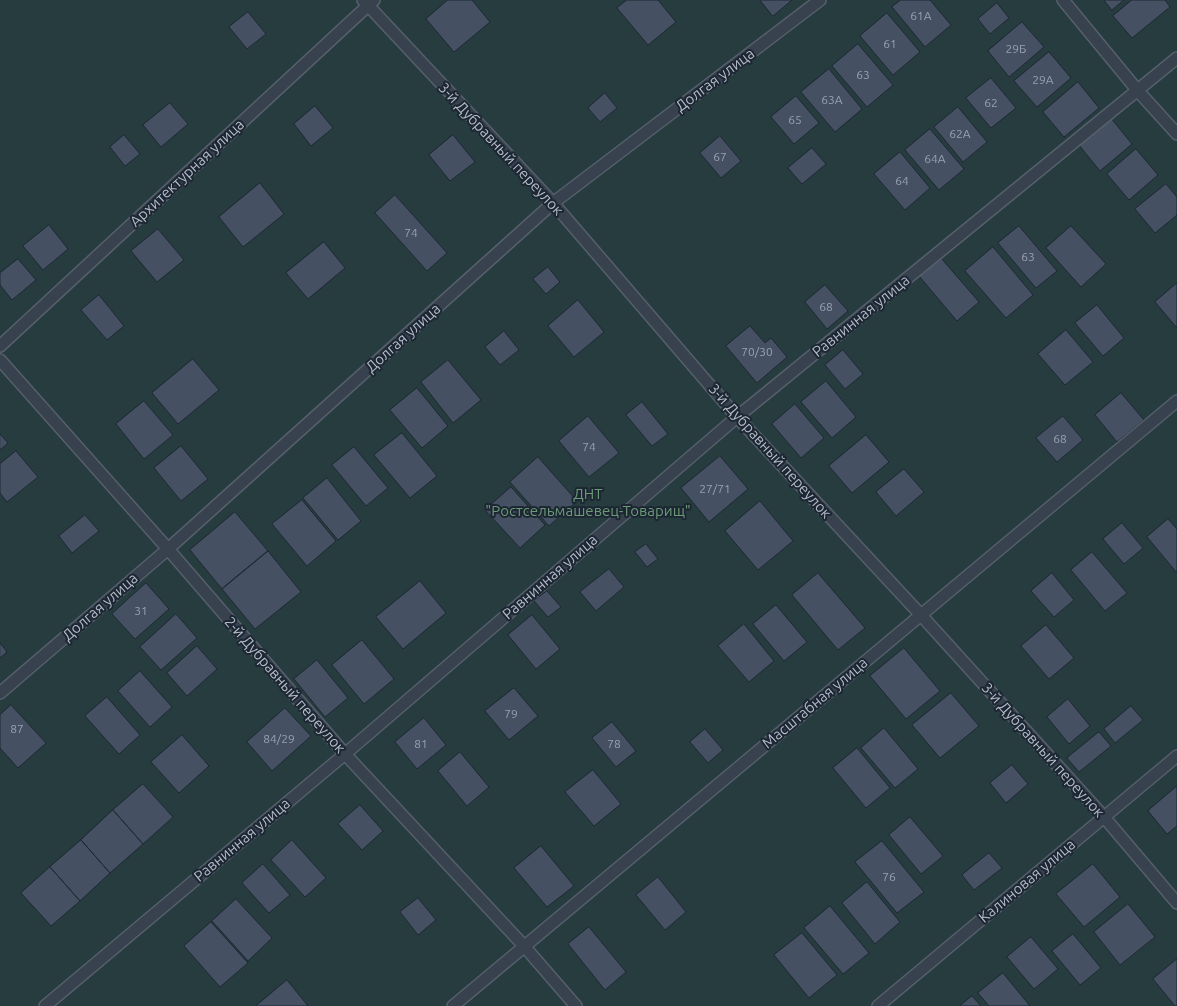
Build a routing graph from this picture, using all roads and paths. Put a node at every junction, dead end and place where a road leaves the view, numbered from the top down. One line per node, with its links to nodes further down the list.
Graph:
1 (820, 0): 7 (lane, Долгая улица)
2 (1063, 0): 5 (lane)
3 (368, 2): 7 (lane, 3-й Дубравный переулок); 8 (lane, Архитектурная улица)
4 (1177, 58): 5 (lane, Равнинная улица)
5 (1138, 91): 6 (lane); 11 (lane, Равнинная улица)
6 (1177, 134)
7 (553, 203): 11 (lane, 3-й Дубравный переулок); 12 (lane, Долгая улица)
8 (0, 346)
9 (0, 360): 12 (lane, 2-й Дубравный переулок)
10 (1177, 401): 13 (lane, Масштабная улица)
11 (737, 417): 13 (lane, 3-й Дубравный переулок); 15 (lane, Равнинная улица)
12 (168, 549): 14 (lane, Долгая улица); 15 (lane, 2-й Дубравный переулок)
13 (920, 614): 17 (lane, 3-й Дубравный переулок); 19 (lane, Масштабная улица)
14 (0, 693)
15 (345, 754): 19 (lane, 2-й Дубравный переулок); 20 (lane, Равнинная улица)
16 (1177, 756): 17 (lane, Калиновая улица)
17 (1104, 817): 18 (lane, 3-й Дубравный переулок); 23 (lane, Калиновая улица)
18 (1177, 903)
19 (524, 946): 21 (lane, Масштабная улица); 22 (lane, 2-й Дубравный переулок)
20 (45, 1006)
21 (453, 1006)
22 (576, 1006)
23 (878, 1006)

